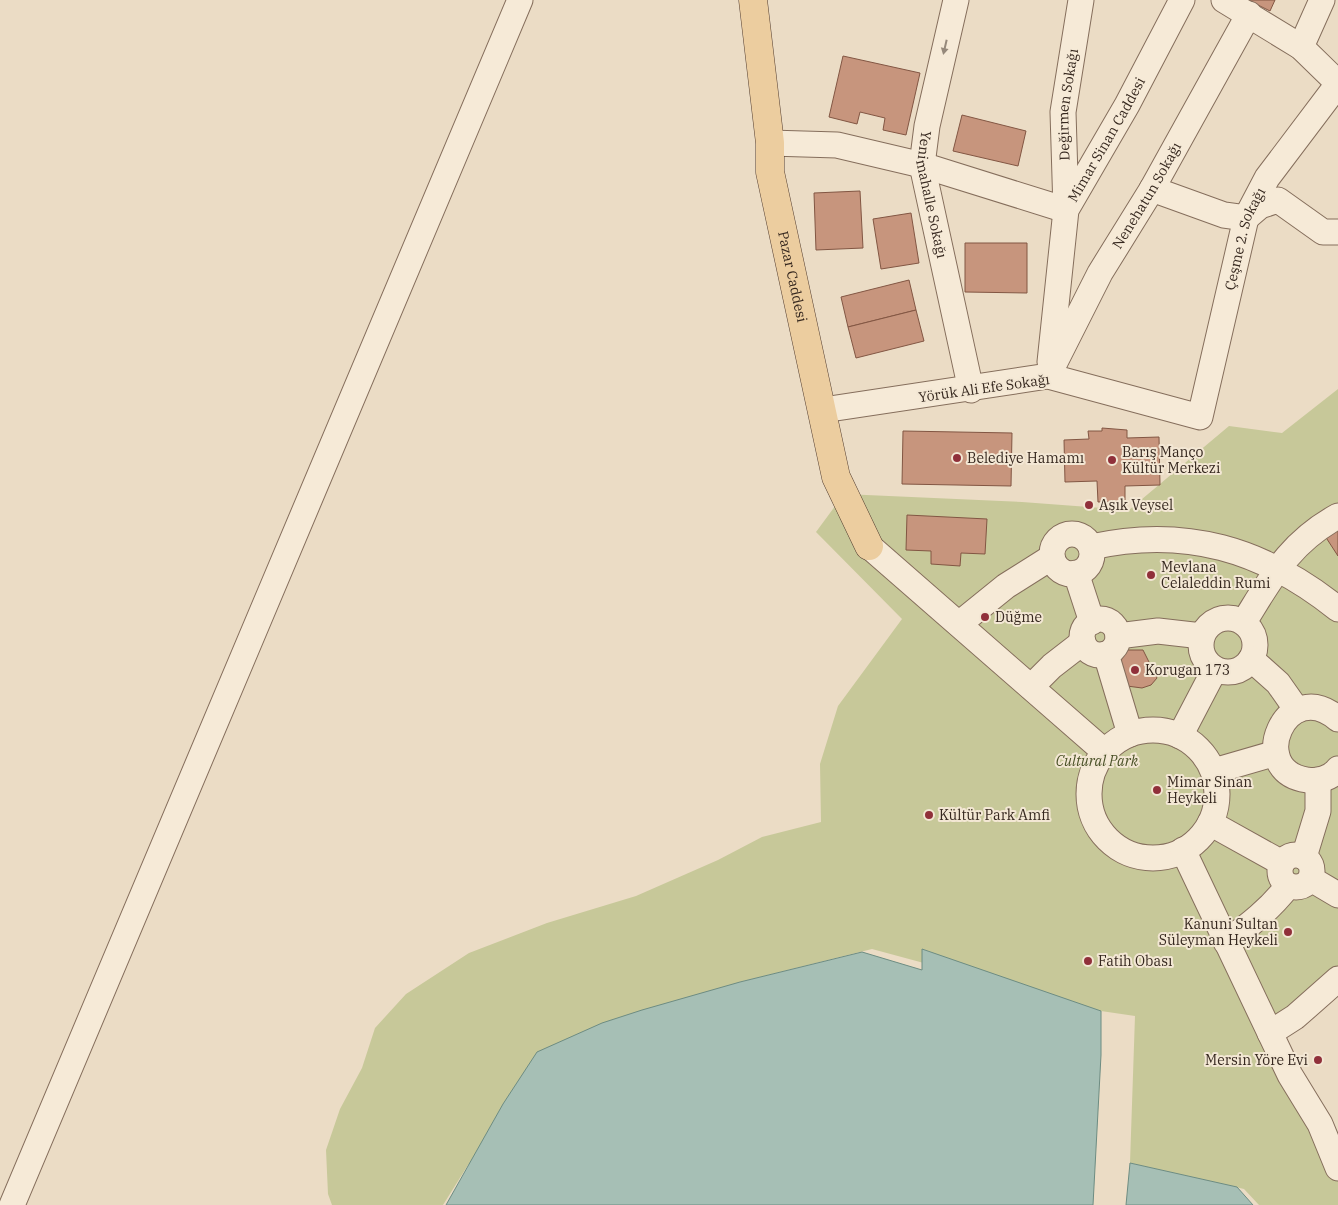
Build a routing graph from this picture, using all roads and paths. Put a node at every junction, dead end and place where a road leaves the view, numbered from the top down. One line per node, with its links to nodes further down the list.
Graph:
1 (520, 0): 52 (street)
2 (753, 0): 11 (main road, Pazar Caddesi)
3 (956, 0): 12 (street, Yenimahalle Sokağı, one-way to 12)
4 (1081, 0): 14 (street, Değirmen Sokağı)
5 (1182, 0): 14 (street, Mimar Sinan Caddesi)
6 (1224, 0): 8 (street)
7 (1322, 0): 9 (street)
8 (1249, 14): 9 (street); 13 (street, Nenehatun Sokağı)
9 (1302, 46): 10 (street)
10 (1338, 84): 15 (street, Çeşme 2. Sokağı)
11 (770, 143): 12 (street); 19 (main road, Pazar Caddesi)
12 (922, 165): 14 (street); 18 (street, Yenimahalle Sokağı)
13 (1152, 189): 15 (street); 17 (street, Nenehatun Sokağı)
14 (1066, 210): 17 (street, Mimar Sinan Caddesi)
15 (1246, 218): 16 (street); 20 (street, Çeşme 2. Sokağı)
16 (1338, 232)
17 (1048, 376): 18 (street, Yörük Ali Efe Sokağı); 20 (street, Yörük Ali Efe Sokağı)
18 (972, 390): 19 (street, Yörük Ali Efe Sokağı)
19 (823, 410): 22 (main road, Pazar Caddesi)
20 (1200, 417)
21 (1338, 516): 25 (street)
22 (869, 546): 29 (street)
23 (1091, 547): 24 (street); 25 (street); 26 (street)
24 (1052, 557): 26 (street); 29 (street)
25 (1277, 568): 27 (street); 28 (street)
26 (1076, 573): 30 (street)
27 (1338, 609)
28 (1244, 622): 31 (street); 33 (street)
29 (959, 624): 35 (street)
30 (1087, 632): 32 (street); 35 (street)
31 (1202, 636): 32 (street); 34 (street)
32 (1112, 645): 38 (street)
33 (1251, 659): 34 (street); 36 (street)
34 (1215, 669): 39 (street)
35 (1031, 687): 40 (street)
36 (1297, 710): 37 (street); 41 (street)
37 (1338, 718)
38 (1130, 734): 39 (street); 40 (street)
39 (1180, 736): 42 (street)
40 (1105, 752): 45 (street)
41 (1276, 752): 42 (street); 43 (street)
42 (1214, 771): 44 (street)
43 (1328, 774): 46 (street)
44 (1210, 824): 45 (street); 46 (street)
45 (1183, 850): 48 (street)
46 (1296, 871): 47 (street); 48 (street)
47 (1338, 896)
48 (1226, 942): 50 (street)
49 (1338, 979): 50 (street)
50 (1270, 1033): 51 (street)
51 (1337, 1163)
52 (12, 1205)

